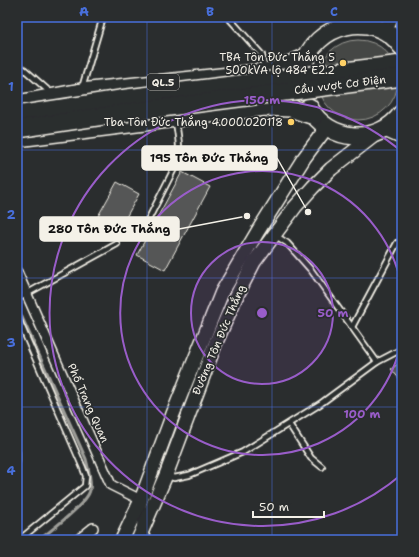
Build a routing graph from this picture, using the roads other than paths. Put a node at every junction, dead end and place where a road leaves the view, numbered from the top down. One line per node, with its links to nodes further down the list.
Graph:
1 (103, 17): 10 (lane)
2 (228, 17): 8 (lane)
3 (388, 24): 4 (highway); 5 (highway)
4 (401, 46)
5 (307, 57): 8 (highway, QL.5); 16 (highway)
6 (17, 64): 11 (lane)
7 (402, 64): 14 (highway, Cầu vượt Cơ Điện, bridge)
8 (265, 72): 10 (highway, QL.5)
9 (402, 78): 17 (highway, Cầu vượt Cơ Điện, bridge)
10 (81, 92): 11 (highway, QL.5)
11 (55, 96): 12 (highway, QL.5)
12 (17, 104)
13 (402, 113): 18 (highway)
14 (17, 115)
15 (175, 118): 16 (highway); 20 (highway); 21 (lane)
16 (321, 121): 18 (highway); 36 (main road, Đường Tôn Đức Thắng)
17 (17, 130)
18 (380, 131): 19 (main road); 22 (main road, Đường Tôn Đức Thắng)
19 (402, 137)
20 (17, 138)
21 (143, 230)
22 (274, 236): 28 (lane); 35 (main road, Đường Tôn Đức Thắng)
23 (397, 243): 28 (lane)
24 (118, 244): 26 (lane)
25 (17, 272): 26 (street, Phố Trang Quan)
26 (21, 297): 36 (street, Phố Trang Quan)
27 (17, 316): 39 (lane)
28 (352, 327): 30 (lane)
29 (402, 350): 30 (lane)
30 (377, 362): 31 (lane)
31 (289, 424): 34 (lane); 35 (lane)
32 (17, 453): 33 (lane)
33 (17, 460)
34 (322, 467)
35 (166, 475): 38 (main road, Đường Tôn Đức Thắng)
36 (141, 500): 38 (street); 41 (main road, Đường Tôn Đức Thắng)
37 (93, 528): 40 (street)
38 (142, 538)
39 (19, 540)
40 (78, 540)
41 (122, 540)

